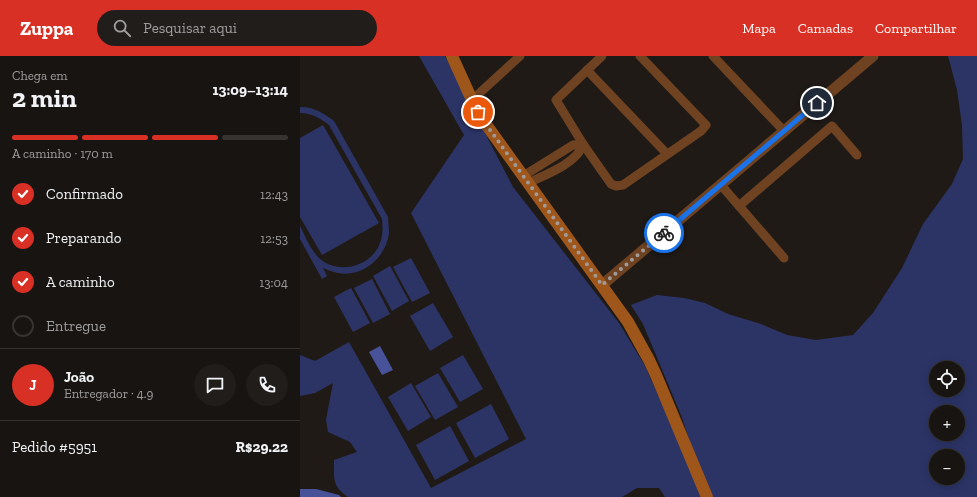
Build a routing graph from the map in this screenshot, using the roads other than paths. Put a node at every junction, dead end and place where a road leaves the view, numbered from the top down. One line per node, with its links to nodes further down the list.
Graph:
1 (452, 56): 8 (main road)
2 (520, 56): 8 (street)
3 (602, 56): 7 (street)
4 (640, 56): 11 (street)
5 (713, 56): 9 (street)
6 (873, 56): 9 (street)
7 (587, 70): 10 (street); 11 (street)
8 (472, 100): 13 (main road)
9 (784, 131): 14 (street)
10 (582, 144): 11 (street); 13 (street)
11 (667, 154)
12 (857, 155): 15 (street)
13 (526, 180): 17 (main road)
14 (721, 185): 15 (street); 17 (street)
15 (739, 206): 16 (street)
16 (784, 258)
17 (602, 285): 18 (main road)
18 (707, 497)

